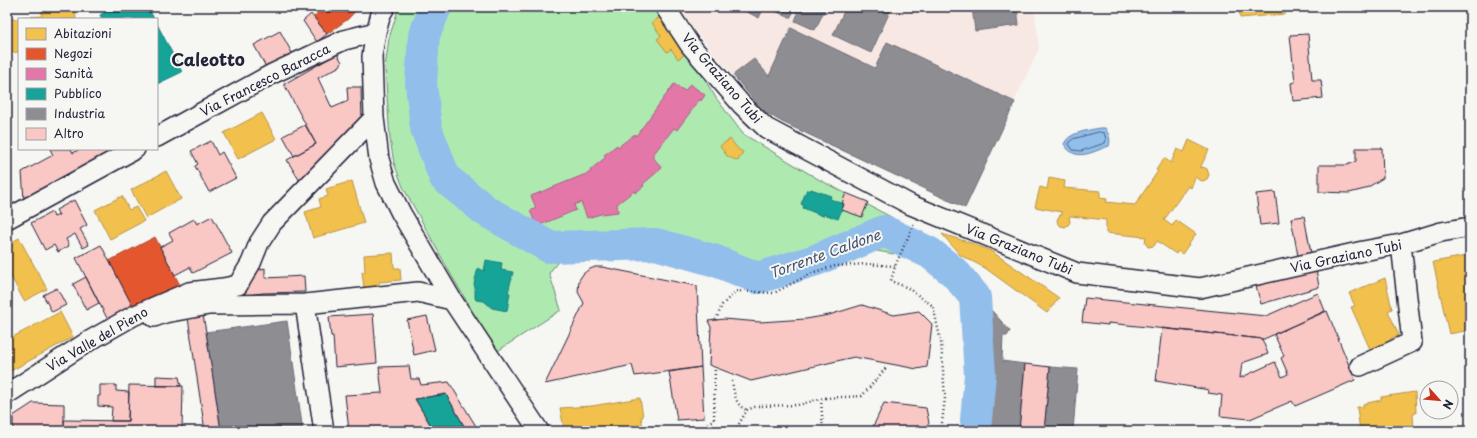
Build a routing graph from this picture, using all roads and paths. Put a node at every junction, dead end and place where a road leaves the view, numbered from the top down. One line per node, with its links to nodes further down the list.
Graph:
1 (385, 7): 3 (street)
2 (665, 7): 10 (street, Via Graziano Tubi)
3 (376, 32): 4 (street); 5 (street, Via Francesco Baracca)
4 (374, 118): 12 (street); 20 (street, Via Valle del Pieno)
5 (158, 136)
6 (133, 150): 8 (street)
7 (917, 218): 11 (path)
8 (7, 219)
9 (1470, 227): 10 (street, Via Graziano Tubi)
10 (1401, 244): 16 (street)
11 (895, 266): 14 (path); 28 (path)
12 (452, 300): 13 (street); 24 (street)
13 (305, 304): 15 (street); 23 (street)
14 (716, 320)
15 (134, 325)
16 (1360, 366)
17 (715, 367): 25 (path)
18 (886, 368): 21 (path)
19 (732, 381): 22 (path)
20 (7, 394)
21 (821, 399): 22 (path); 27 (path)
22 (747, 410): 26 (path)
23 (324, 431)
24 (539, 431)
25 (698, 431)
26 (735, 431)
27 (823, 431)
28 (940, 431)

